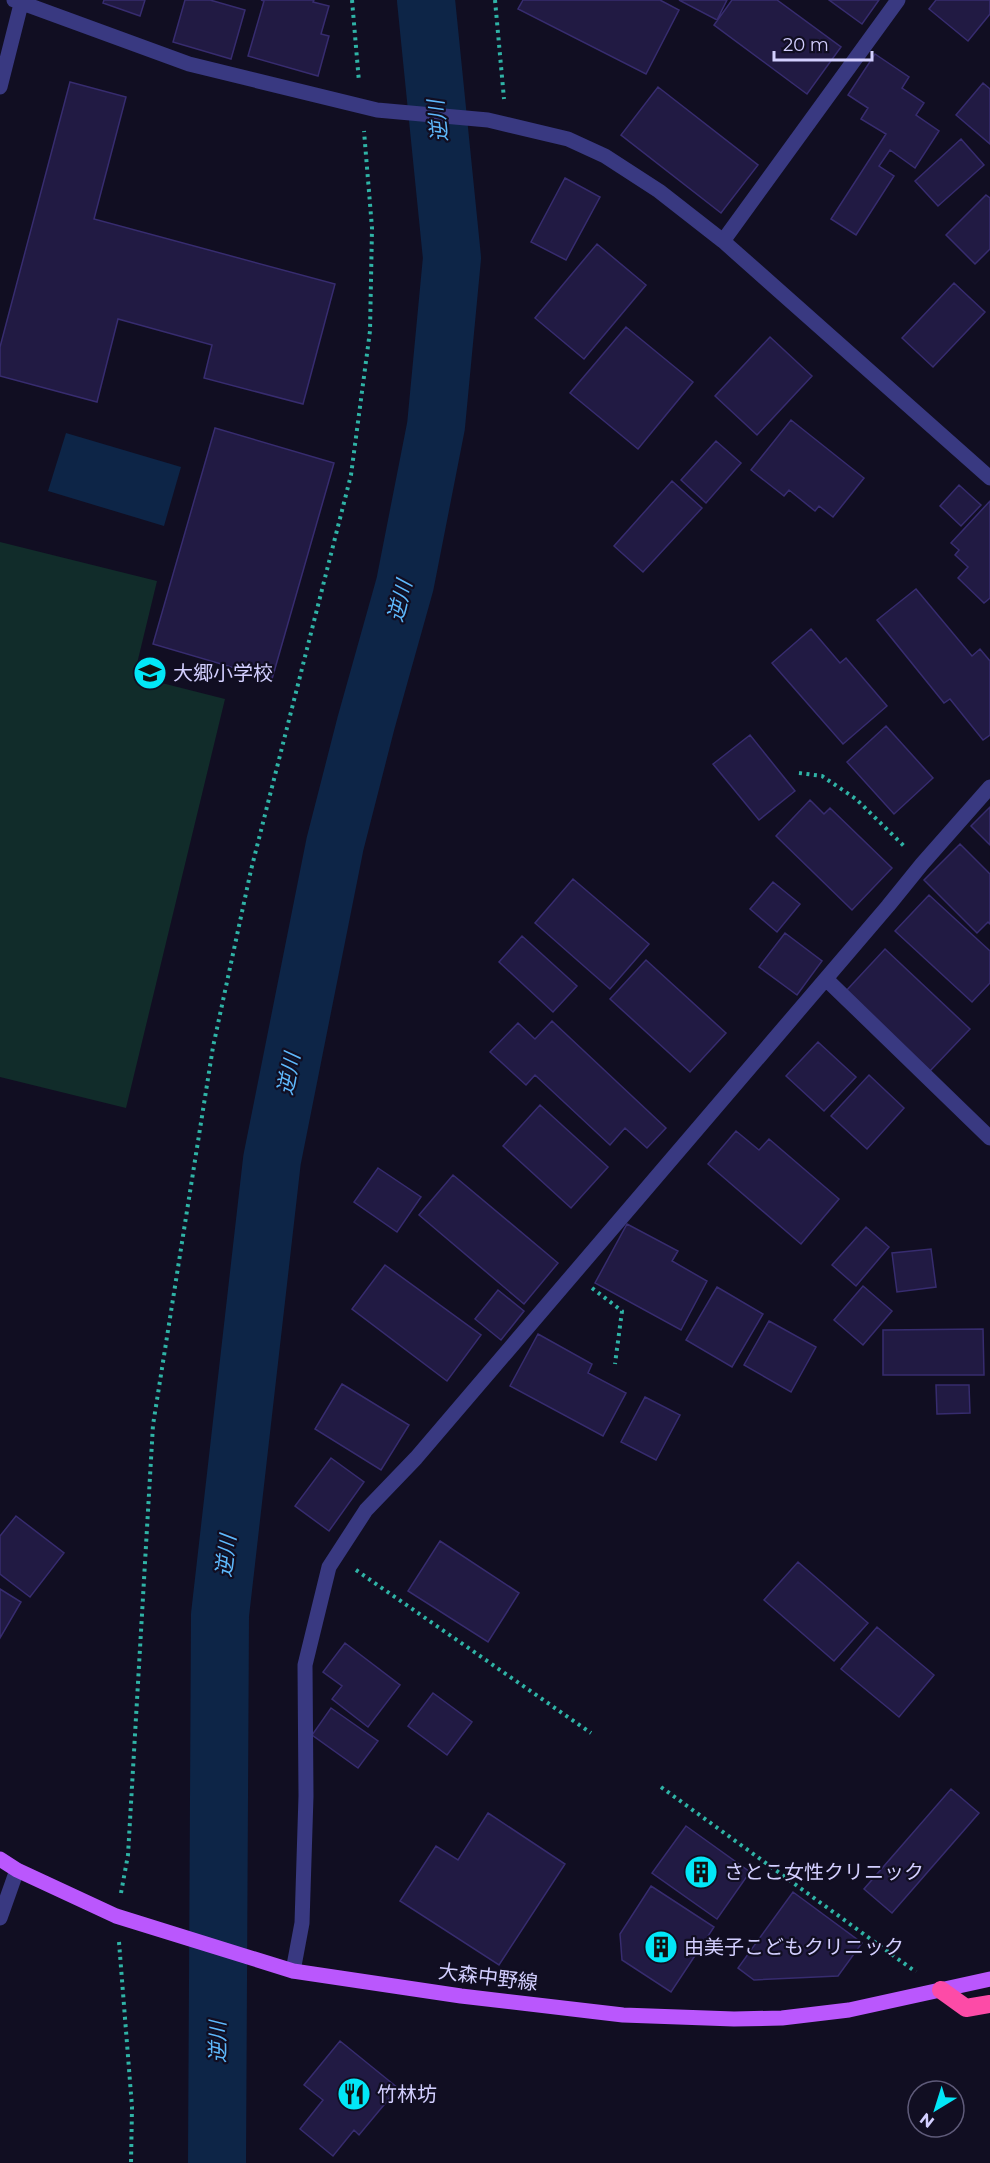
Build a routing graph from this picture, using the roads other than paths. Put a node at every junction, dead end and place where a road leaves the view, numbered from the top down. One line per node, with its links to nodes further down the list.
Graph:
1 (898, 0): 4 (street)
2 (17, 2): 3 (street); 4 (street)
3 (0, 87)
4 (723, 241): 5 (street)
5 (990, 478)
6 (990, 788): 7 (street)
7 (826, 979): 8 (street); 12 (street)
8 (990, 1138)
9 (0, 1859): 10 (main road, 大森中野線)
10 (17, 1870): 11 (street); 12 (main road, 大森中野線)
11 (0, 1918)
12 (293, 1971): 14 (main road, 大森中野線)
13 (990, 1979): 14 (main road, 大森中野線)
14 (941, 1990): 15 (highway)
15 (990, 2004)

